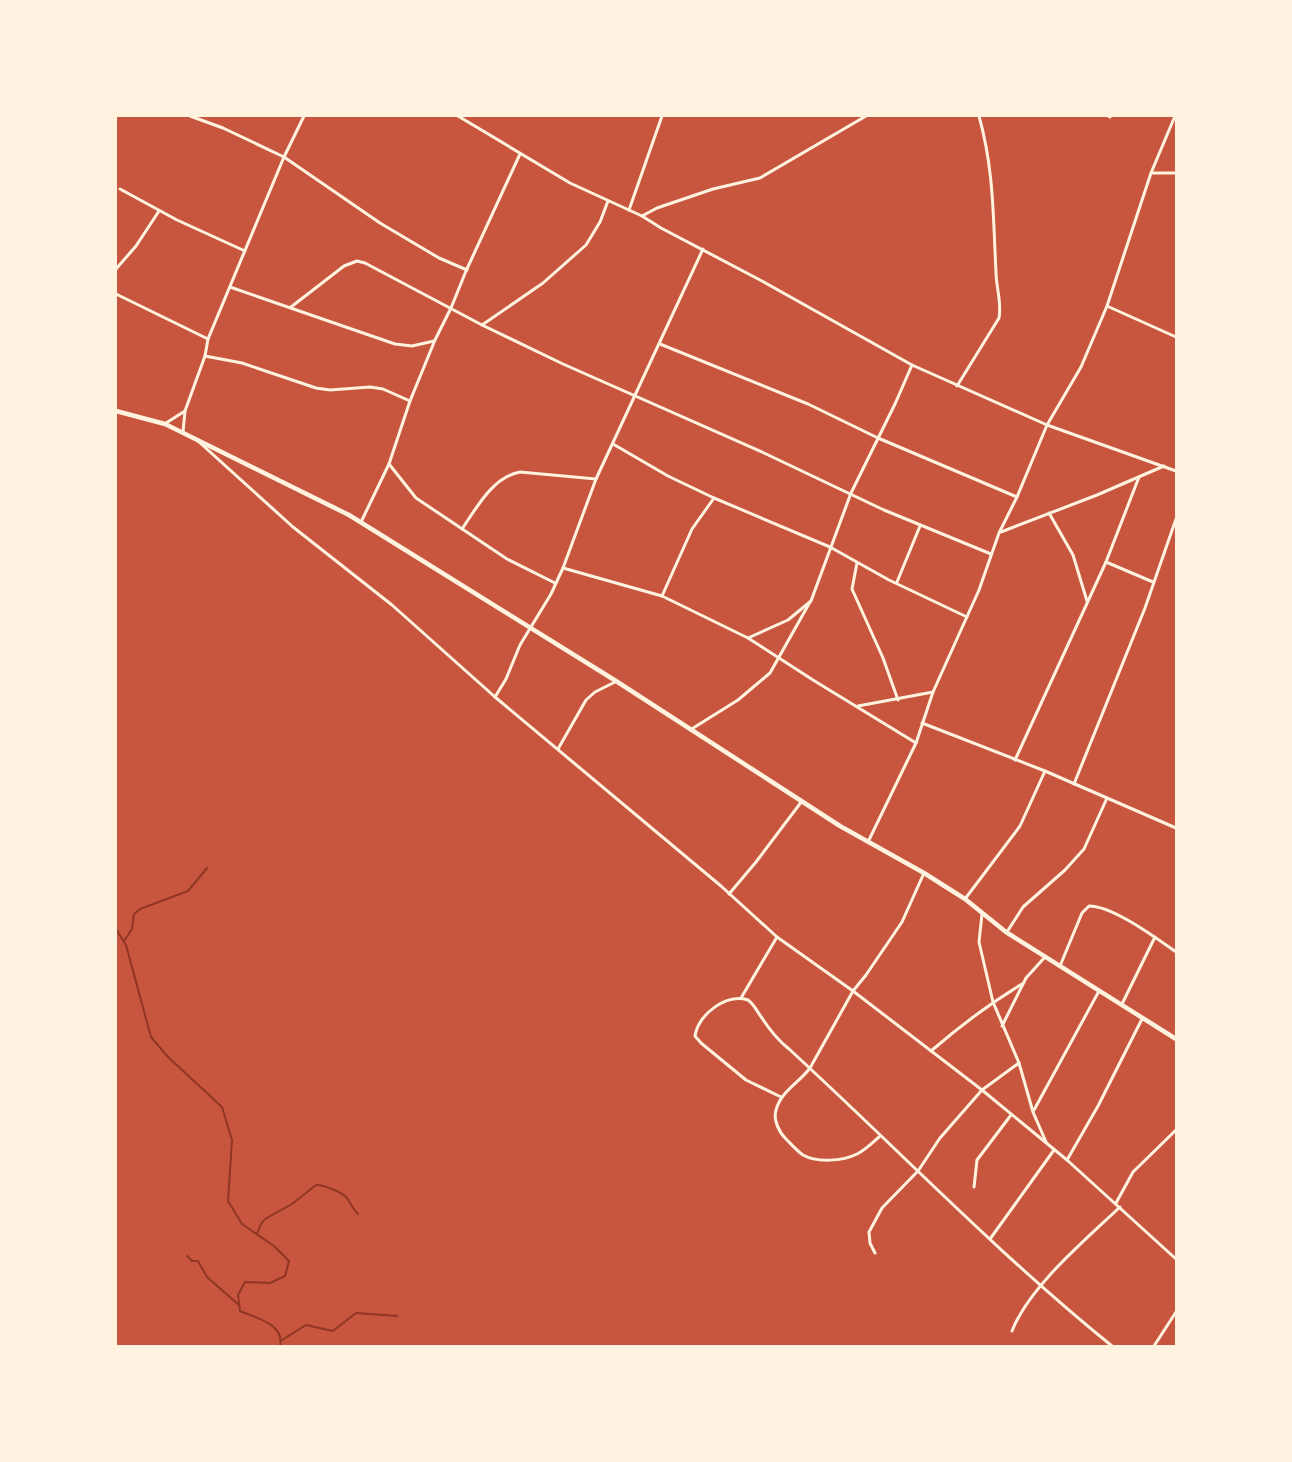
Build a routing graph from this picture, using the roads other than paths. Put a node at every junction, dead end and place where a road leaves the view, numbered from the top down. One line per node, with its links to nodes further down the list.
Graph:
1 (190, 116): 9 (street)
2 (304, 116): 9 (street)
3 (458, 116): 8 (street)
4 (662, 116): 14 (street)
5 (866, 116): 16 (street)
6 (979, 116): 33 (street)
7 (1175, 116): 10 (street)
8 (520, 154): 13 (street); 20 (street)
9 (284, 157): 18 (street); 20 (street)
10 (1151, 173): 11 (street); 23 (street)
11 (1176, 173)
12 (120, 189): 15 (street)
13 (608, 201): 14 (street); 26 (street)
14 (629, 210): 16 (street)
15 (159, 211): 18 (street); 19 (street)
16 (642, 216): 17 (street)
17 (703, 249): 30 (street); 32 (street)
18 (245, 251): 21 (street)
19 (116, 269)
20 (466, 270): 25 (street)
21 (230, 287): 24 (street); 28 (street)
22 (116, 294): 28 (street)
23 (1107, 306): 27 (street); 39 (street)
24 (291, 307): 25 (street); 29 (street)
25 (451, 308): 26 (street); 29 (street)
26 (482, 325): 34 (street)
27 (1176, 337)
28 (208, 339): 31 (street)
29 (435, 340): 35 (street)
30 (660, 344): 34 (street); 41 (street)
31 (205, 356): 35 (street); 37 (street)
32 (912, 365): 33 (street); 41 (street)
33 (957, 386): 39 (street)
34 (634, 396): 43 (street); 49 (street)
35 (410, 401): 44 (street)
36 (116, 411): 38 (street)
37 (185, 411): 38 (street); 40 (street)
38 (165, 424): 40 (street)
39 (1047, 425): 45 (street); 50 (street)
40 (183, 432): 42 (street)
41 (878, 438): 49 (street); 50 (street)
42 (196, 440): 54 (street); 75 (street)
43 (612, 444): 48 (street); 51 (street)
44 (389, 464): 54 (street); 56 (street)
45 (1164, 466): 46 (street); 47 (street)
46 (1176, 471)
47 (1139, 477): 52 (street); 60 (street)
48 (596, 479): 56 (street); 62 (street)
49 (851, 493): 55 (street); 58 (street)
50 (1017, 497): 57 (street)
51 (714, 498): 58 (street); 66 (street)
52 (1049, 513): 57 (street); 68 (street)
53 (1176, 519): 64 (street)
54 (361, 522): 70 (street)
55 (920, 525): 59 (street); 63 (street)
56 (462, 529): 65 (street)
57 (999, 533): 59 (street)
58 (830, 548): 61 (street); 67 (street)
59 (991, 554): 69 (street)
60 (1106, 562): 64 (street); 68 (street)
61 (856, 563): 63 (street); 76 (street)
62 (563, 568): 65 (street); 66 (street)
63 (897, 582): 69 (street)
64 (1153, 582): 84 (street)
65 (555, 583): 70 (street)
66 (662, 596): 71 (street)
67 (811, 601): 71 (street); 72 (street)
68 (1087, 601): 82 (street)
69 (967, 617): 74 (street)
70 (530, 626): 73 (street); 75 (street)
71 (748, 638): 72 (street)
72 (780, 658): 77 (street); 79 (street)
73 (616, 681): 79 (street); 81 (street)
74 (933, 692): 76 (street); 78 (street)
75 (495, 697): 81 (street)
76 (898, 700): 77 (street)
77 (856, 707): 80 (street)
78 (922, 723): 80 (street); 82 (street)
79 (690, 730): 86 (street)
80 (916, 743): 88 (street)
81 (558, 749): 90 (street)
82 (1015, 760): 83 (street)
83 (1045, 771): 84 (street); 91 (street)
84 (1074, 784): 85 (street)
85 (1107, 798): 87 (street); 93 (street)
86 (802, 801): 88 (street); 90 (street)
87 (1176, 828)
88 (868, 842): 89 (street)
89 (924, 873): 91 (street); 100 (street)
90 (729, 894): 94 (street)
91 (965, 899): 92 (street)
92 (982, 913): 93 (street); 103 (street)
93 (1006, 932): 97 (street)
94 (777, 937): 100 (street); 102 (street)
95 (1155, 937): 96 (street); 98 (street); 104 (street)
96 (1176, 952)
97 (1045, 957): 98 (street); 99 (street)
98 (1060, 967): 101 (street)
99 (1022, 984): 103 (street); 106 (street)
100 (852, 991): 108 (street); 110 (street)
101 (1099, 991): 104 (street); 113 (street)
102 (741, 998): 110 (street); 112 (street)
103 (993, 1002): 106 (street); 108 (street)
104 (1122, 1004): 105 (street)
105 (1143, 1017): 107 (street); 119 (street)
106 (1002, 1026): 109 (street)
107 (1176, 1039)
108 (931, 1051): 111 (street)
109 (1019, 1063): 111 (street); 113 (street)
110 (810, 1068): 112 (street); 116 (street)
111 (982, 1090): 114 (street); 120 (street)
112 (781, 1097): 116 (street)
113 (1033, 1112): 117 (street)
114 (1011, 1115): 117 (street); 121 (street)
115 (1176, 1130): 122 (street)
116 (879, 1137): 120 (street)
117 (1046, 1143): 118 (street)
118 (1054, 1150): 119 (street); 124 (street)
119 (1067, 1160): 122 (street)
120 (918, 1171): 124 (street); 125 (street)
121 (974, 1187)
122 (1116, 1203): 123 (street)
123 (1120, 1207): 126 (street); 127 (street)
124 (990, 1239): 127 (street)
125 (875, 1253)
126 (1176, 1259)
127 (1040, 1287): 129 (street); 130 (street)
128 (1176, 1312): 131 (street)
129 (1012, 1332)
130 (1112, 1347)
131 (1154, 1347)

